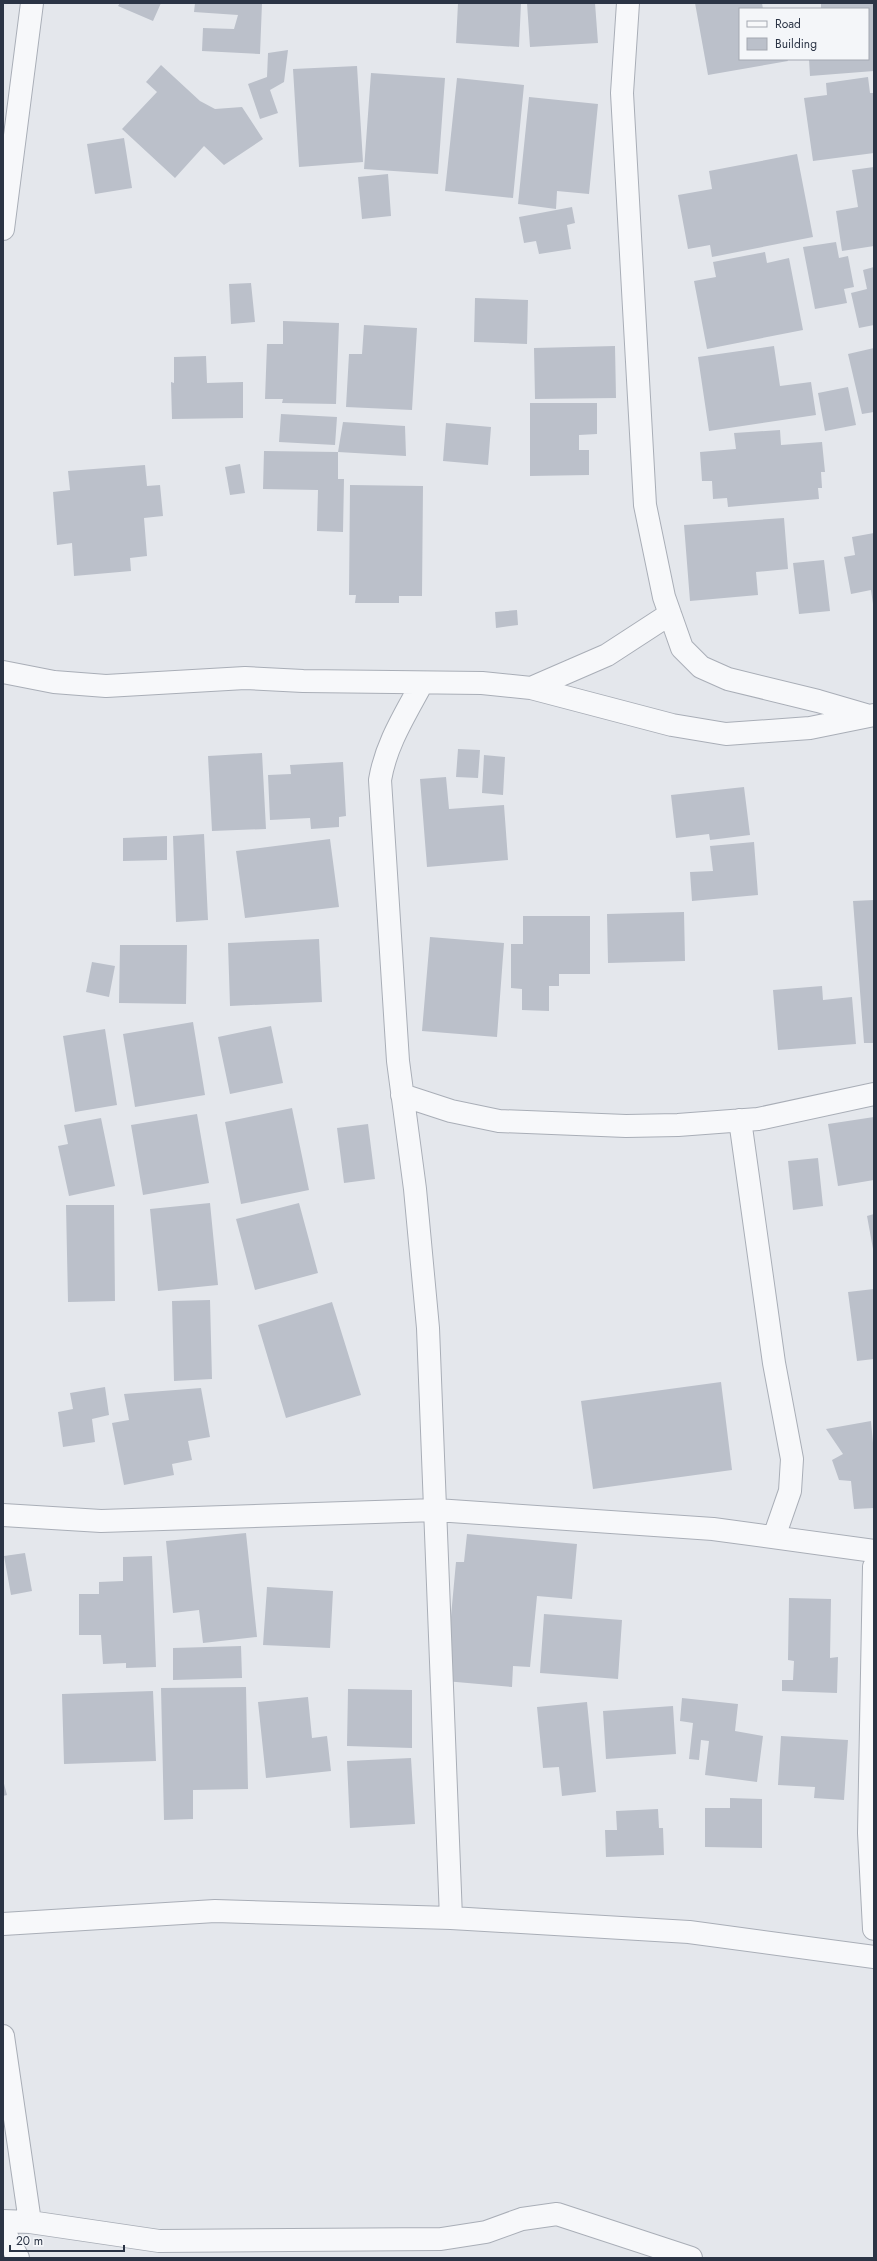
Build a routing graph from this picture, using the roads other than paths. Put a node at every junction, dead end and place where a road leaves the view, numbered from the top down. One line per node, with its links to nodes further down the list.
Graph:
1 (32, 3): 3 (street)
2 (628, 3): 4 (street)
3 (3, 229)
4 (670, 614): 7 (street); 8 (street)
5 (3, 672): 6 (street)
6 (422, 683): 7 (street); 10 (street)
7 (531, 688): 8 (street)
8 (871, 716)
9 (874, 1094): 11 (street)
10 (402, 1095): 11 (street); 12 (street)
11 (740, 1120): 14 (street)
12 (436, 1510): 13 (street); 14 (street); 17 (street)
13 (3, 1515)
14 (774, 1537): 15 (street)
15 (874, 1551)
16 (874, 1567): 19 (street)
17 (451, 1918): 18 (street); 20 (street)
18 (3, 1924)
19 (874, 1929)
20 (874, 1957)
21 (3, 2036): 23 (street)
22 (3, 2221): 23 (street)
23 (30, 2222): 26 (street)
24 (3, 2229): 25 (street)
25 (18, 2258)
26 (691, 2258)

